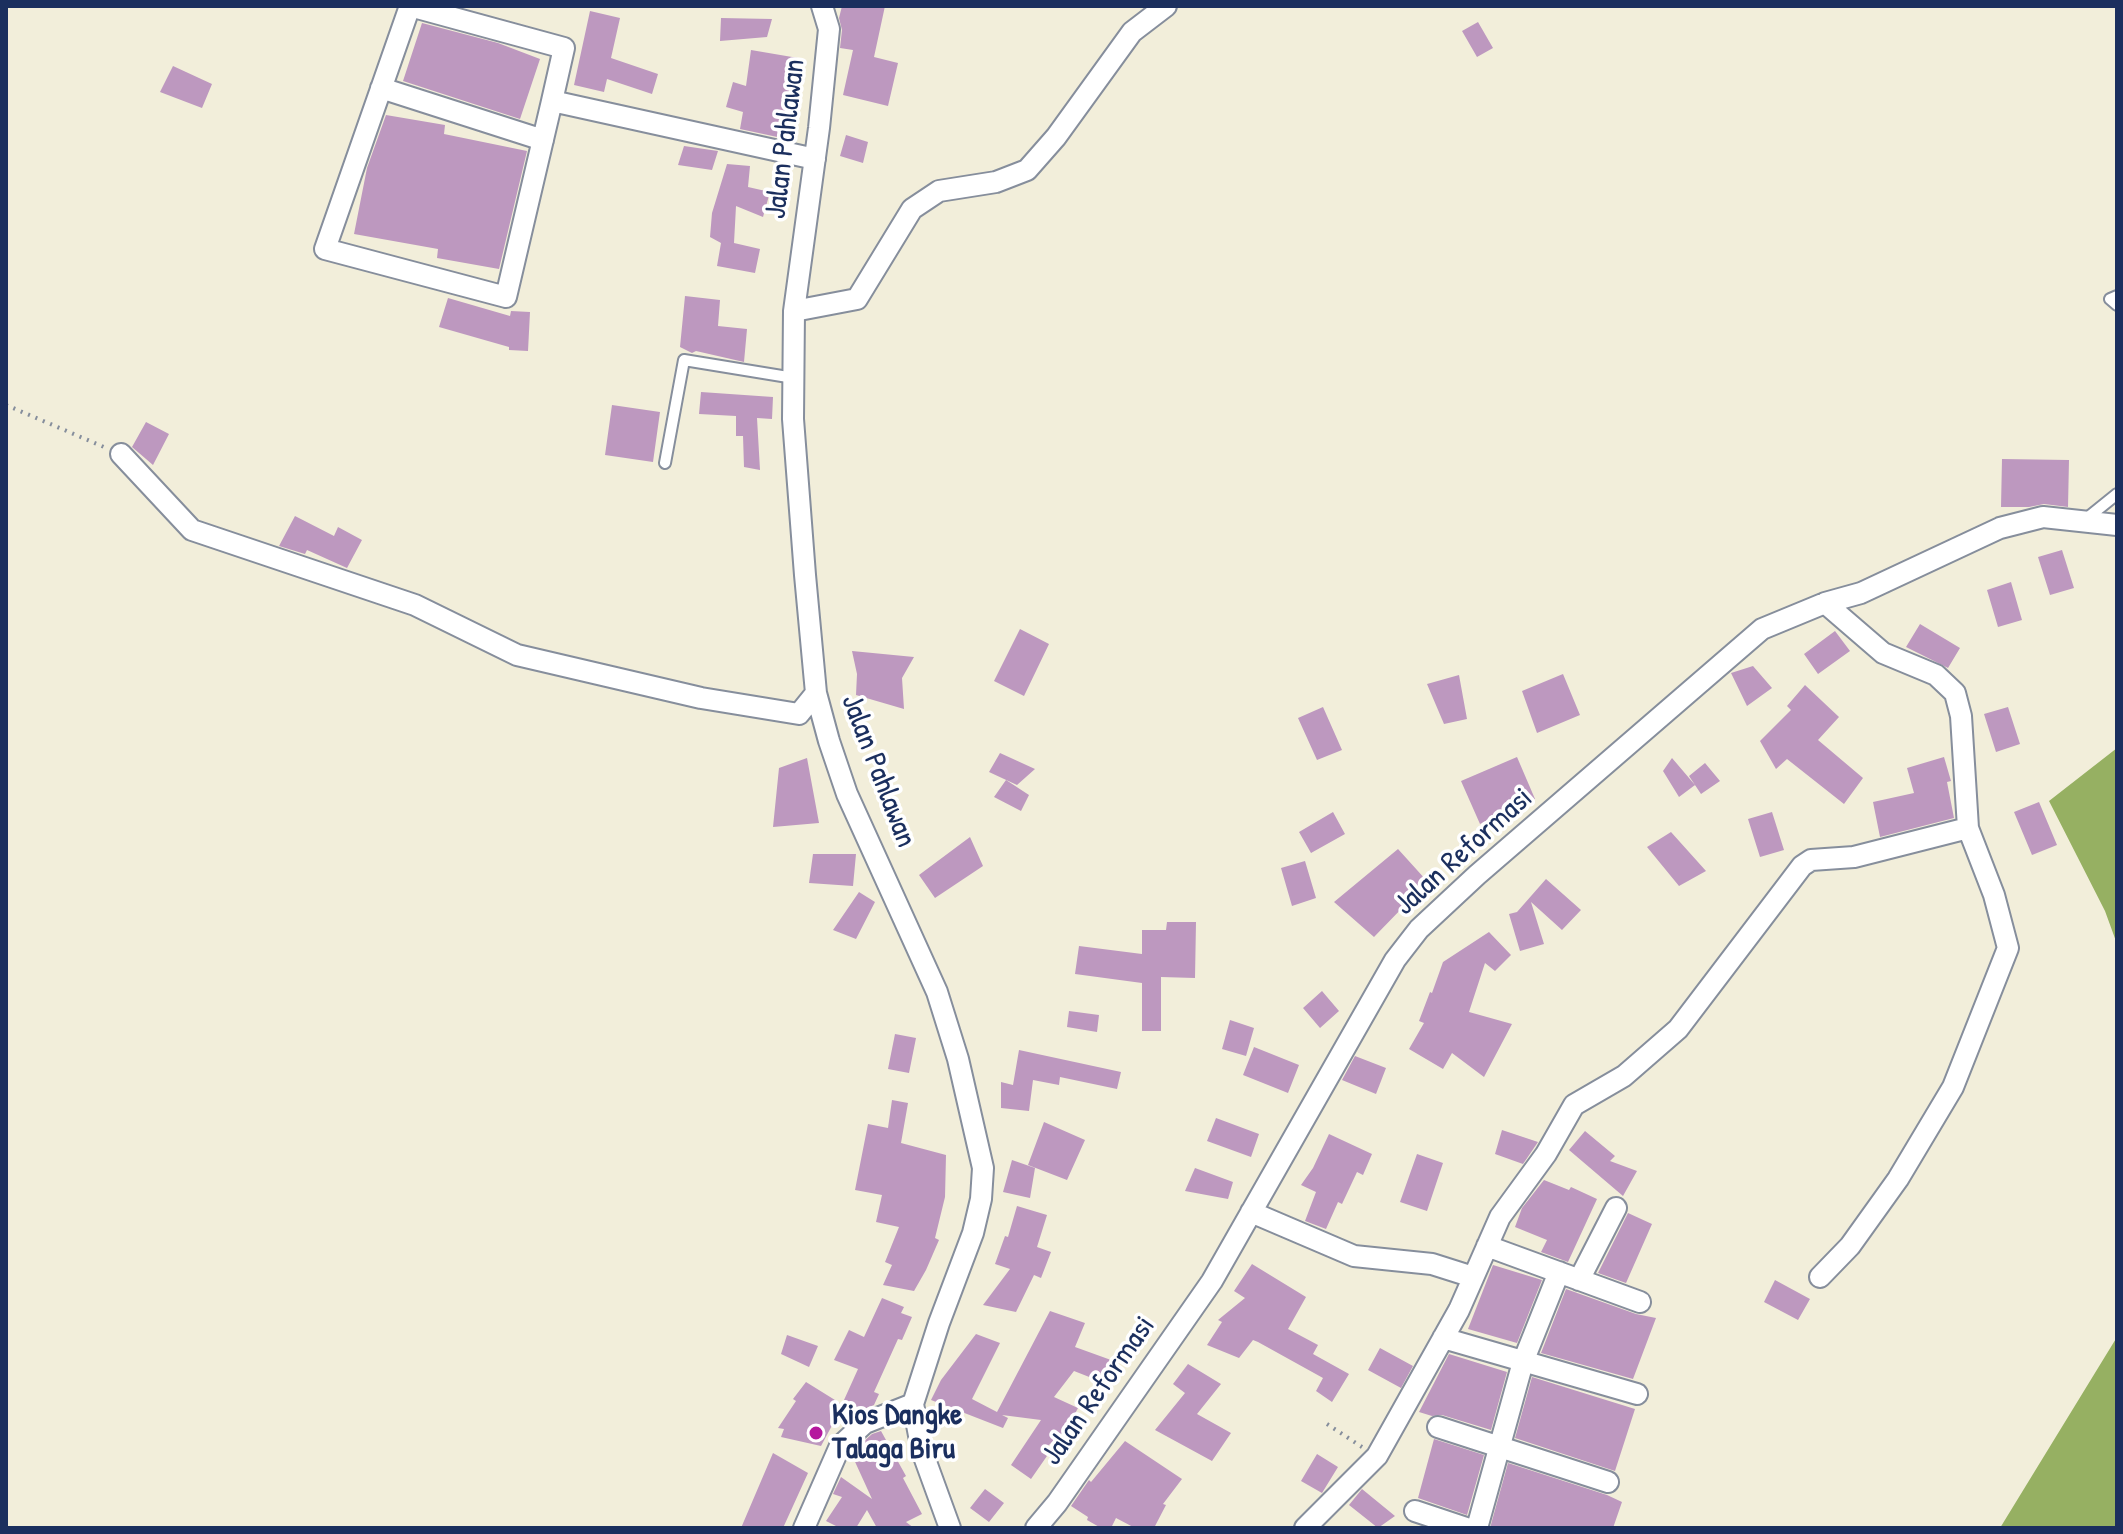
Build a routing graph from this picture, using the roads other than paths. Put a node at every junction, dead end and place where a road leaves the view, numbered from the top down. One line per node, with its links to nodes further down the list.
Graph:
1 (822, 6): 6 (street, Jalan Pahlawan)
2 (1166, 6): 9 (street)
3 (381, 88): 4 (street); 5 (street); 5 (street)
4 (552, 101): 5 (street); 6 (street)
5 (543, 140)
6 (815, 159): 9 (street, Jalan Pahlawan)
7 (2117, 296): 8 (lane)
8 (2117, 305)
9 (794, 311): 10 (street, Jalan Pahlawan)
10 (794, 378): 12 (lane); 17 (street, Jalan Pahlawan)
11 (121, 454): 17 (street)
12 (665, 463)
13 (2117, 494): 14 (lane)
14 (2081, 523): 15 (street, Jalan Reformasi); 16 (street, Jalan Reformasi)
15 (2117, 525)
16 (1825, 603): 18 (street); 20 (street, Jalan Reformasi)
17 (816, 693): 30 (street, Jalan Pahlawan)
18 (1968, 828): 21 (street); 24 (street)
19 (1616, 1208): 25 (street)
20 (1251, 1212): 23 (street); 37 (street, Jalan Reformasi)
21 (1487, 1246): 22 (street); 23 (street)
22 (1559, 1272): 25 (street); 28 (street)
23 (1473, 1277): 27 (street)
24 (1820, 1277)
25 (1579, 1280): 26 (street)
26 (1640, 1302)
27 (1443, 1338): 28 (street); 38 (street)
28 (1523, 1362): 29 (street); 32 (street)
29 (1637, 1394)
30 (913, 1404): 35 (street); 36 (street, Jalan Pahlawan)
31 (1438, 1427): 32 (street)
32 (1499, 1448): 33 (street); 40 (street)
33 (1608, 1482)
34 (1415, 1511): 39 (street)
35 (804, 1528)
36 (950, 1528)
37 (1036, 1528)
38 (1305, 1528)
39 (1466, 1528)
40 (1477, 1528)

